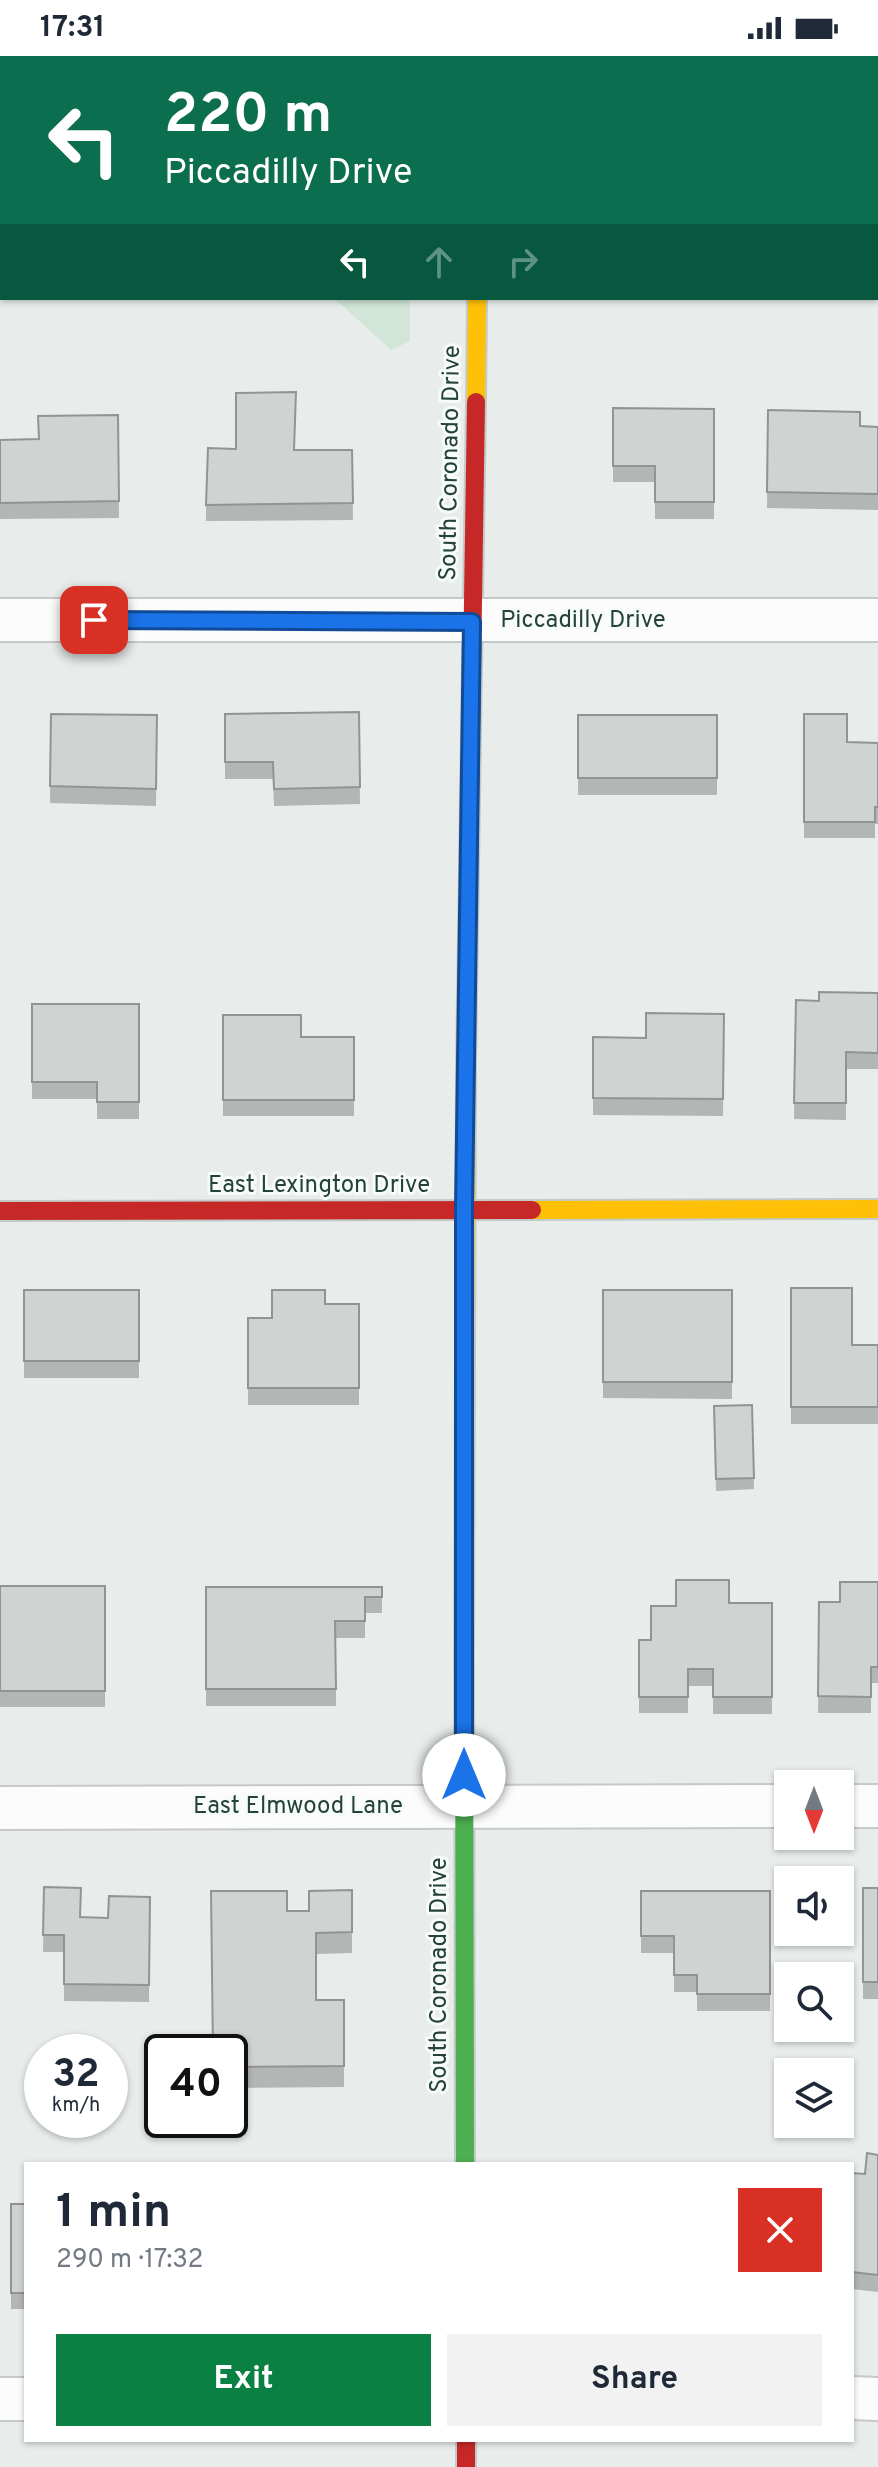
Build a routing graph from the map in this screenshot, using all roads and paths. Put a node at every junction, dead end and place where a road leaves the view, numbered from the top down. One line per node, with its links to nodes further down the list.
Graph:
1 (477, 300): 4 (street, South Coronado Drive)
2 (0, 620): 4 (street, Piccadilly Drive)
3 (878, 620): 4 (street, Piccadilly Drive)
4 (472, 622): 5 (street, South Coronado Drive)
5 (464, 1209): 6 (street, East Lexington Drive); 7 (street, East Lexington Drive); 11 (street, South Coronado Drive)
6 (878, 1209)
7 (0, 1211)
8 (774, 1806): 11 (street, East Elmwood Lane)
9 (854, 1806): 10 (street)
10 (878, 1806)
11 (464, 1807): 12 (street, East Elmwood Lane); 13 (street, South Coronado Drive)
12 (0, 1808)
13 (465, 2162)
14 (854, 2398): 17 (street)
15 (0, 2399): 16 (street)
16 (24, 2399)
17 (878, 2399)
18 (466, 2442): 19 (street)
19 (466, 2467)

